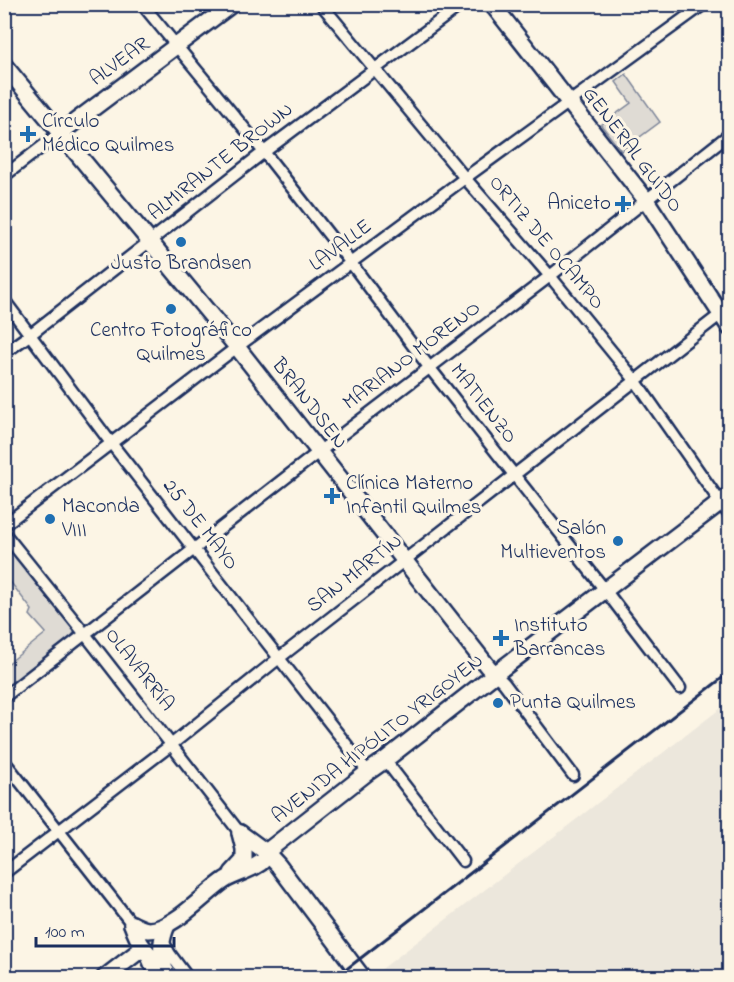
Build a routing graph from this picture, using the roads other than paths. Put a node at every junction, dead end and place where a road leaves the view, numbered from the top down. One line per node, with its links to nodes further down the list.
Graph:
1 (142, 4): 7 (street, MATIENZO)
2 (232, 4): 7 (main road, ALVEAR)
3 (321, 4): 9 (street, ORTIZ DE OCAMPO)
4 (462, 4): 9 (street, ALMIRANTE BROWN)
5 (492, 4): 10 (main road, GENERAL GUIDO)
6 (704, 4): 10 (street, LAVALLE)
7 (177, 46): 11 (main road, ALVEAR); 13 (street, MATIENZO)
8 (4, 64): 11 (main road, BRANDSEN)
9 (375, 70): 13 (street, ALMIRANTE BROWN); 15 (street, ORTIZ DE OCAMPO)
10 (569, 103): 15 (street, LAVALLE); 16 (main road, GENERAL GUIDO)
11 (60, 133): 14 (street, ALVEAR); 17 (main road, BRANDSEN)
12 (729, 134): 16 (street, MARIANO MORENO)
13 (264, 152): 17 (street, ALMIRANTE BROWN); 18 (street, MATIENZO)
14 (4, 176)
15 (465, 178): 18 (street, LAVALLE); 19 (street, ORTIZ DE OCAMPO)
16 (646, 200): 19 (street, MARIANO MORENO); 21 (main road, GENERAL GUIDO)
17 (150, 242): 23 (street, ALMIRANTE BROWN); 24 (main road, BRANDSEN)
18 (351, 263): 24 (street, LAVALLE); 26 (street, MATIENZO)
19 (550, 276): 26 (street, MARIANO MORENO); 27 (street, ORTIZ DE OCAMPO)
20 (4, 300): 23 (street, 25 DE MAYO)
21 (725, 310): 22 (main road, GENERAL GUIDO); 27 (street, SAN MARTÍN)
22 (729, 327)
23 (31, 334): 25 (street, ALMIRANTE BROWN); 28 (street, 25 DE MAYO)
24 (237, 347): 28 (street, LAVALLE); 29 (main road, BRANDSEN)
25 (4, 353)
26 (429, 367): 29 (street, MARIANO MORENO); 30 (street, MATIENZO)
27 (635, 380): 30 (street, SAN MARTÍN); 31 (street, ORTIZ DE OCAMPO)
28 (111, 443): 33 (street, LAVALLE); 35 (street, 25 DE MAYO)
29 (320, 451): 35 (street, MARIANO MORENO); 36 (main road, BRANDSEN)
30 (514, 475): 36 (street, SAN MARTÍN); 37 (street, MATIENZO)
31 (724, 499): 32 (street, ORTIZ DE OCAMPO); 37 (main road, AVENIDA HIPÓLITO YRIGOYEN)
32 (729, 516)
33 (4, 525)
34 (4, 533): 38 (street, OLAVARRÍA)
35 (195, 549): 38 (street, MARIANO MORENO); 39 (street, 25 DE MAYO)
36 (404, 561): 39 (street, SAN MARTÍN); 40 (main road, BRANDSEN)
37 (605, 590): 40 (main road, AVENIDA HIPÓLITO YRIGOYEN); 41 (street, MATIENZO)
38 (86, 634): 42 (street, MARIANO MORENO); 43 (street, OLAVARRÍA)
39 (279, 658): 43 (street, SAN MARTÍN); 46 (street, 25 DE MAYO)
40 (495, 674): 44 (main road, AVENIDA HIPÓLITO YRIGOYEN); 47 (street, BRANDSEN)
41 (680, 688)
42 (4, 698)
43 (171, 745): 48 (street, SAN MARTÍN); 49 (street, OLAVARRÍA)
44 (386, 760): 46 (main road, AVENIDA HIPÓLITO YRIGOYEN); 51 (street)
45 (4, 761): 48 (street)
46 (368, 772): 50 (main road, AVENIDA HIPÓLITO YRIGOYEN)
47 (573, 775)
48 (58, 831): 52 (street, SAN MARTÍN); 54 (street)
49 (240, 833): 50 (main road, OLAVARRÍA); 53 (main road)
50 (266, 852): 53 (main road, AVENIDA HIPÓLITO YRIGOYEN); 60 (main road, OLAVARRÍA)
51 (463, 861)
52 (4, 873)
53 (226, 879): 55 (main road, AVENIDA HIPÓLITO YRIGOYEN)
54 (132, 924): 55 (main road); 56 (main road)
55 (165, 931): 57 (main road); 59 (street)
56 (143, 948): 57 (main road); 58 (main road)
57 (167, 973)
58 (104, 978)
59 (188, 978)
60 (363, 978)

